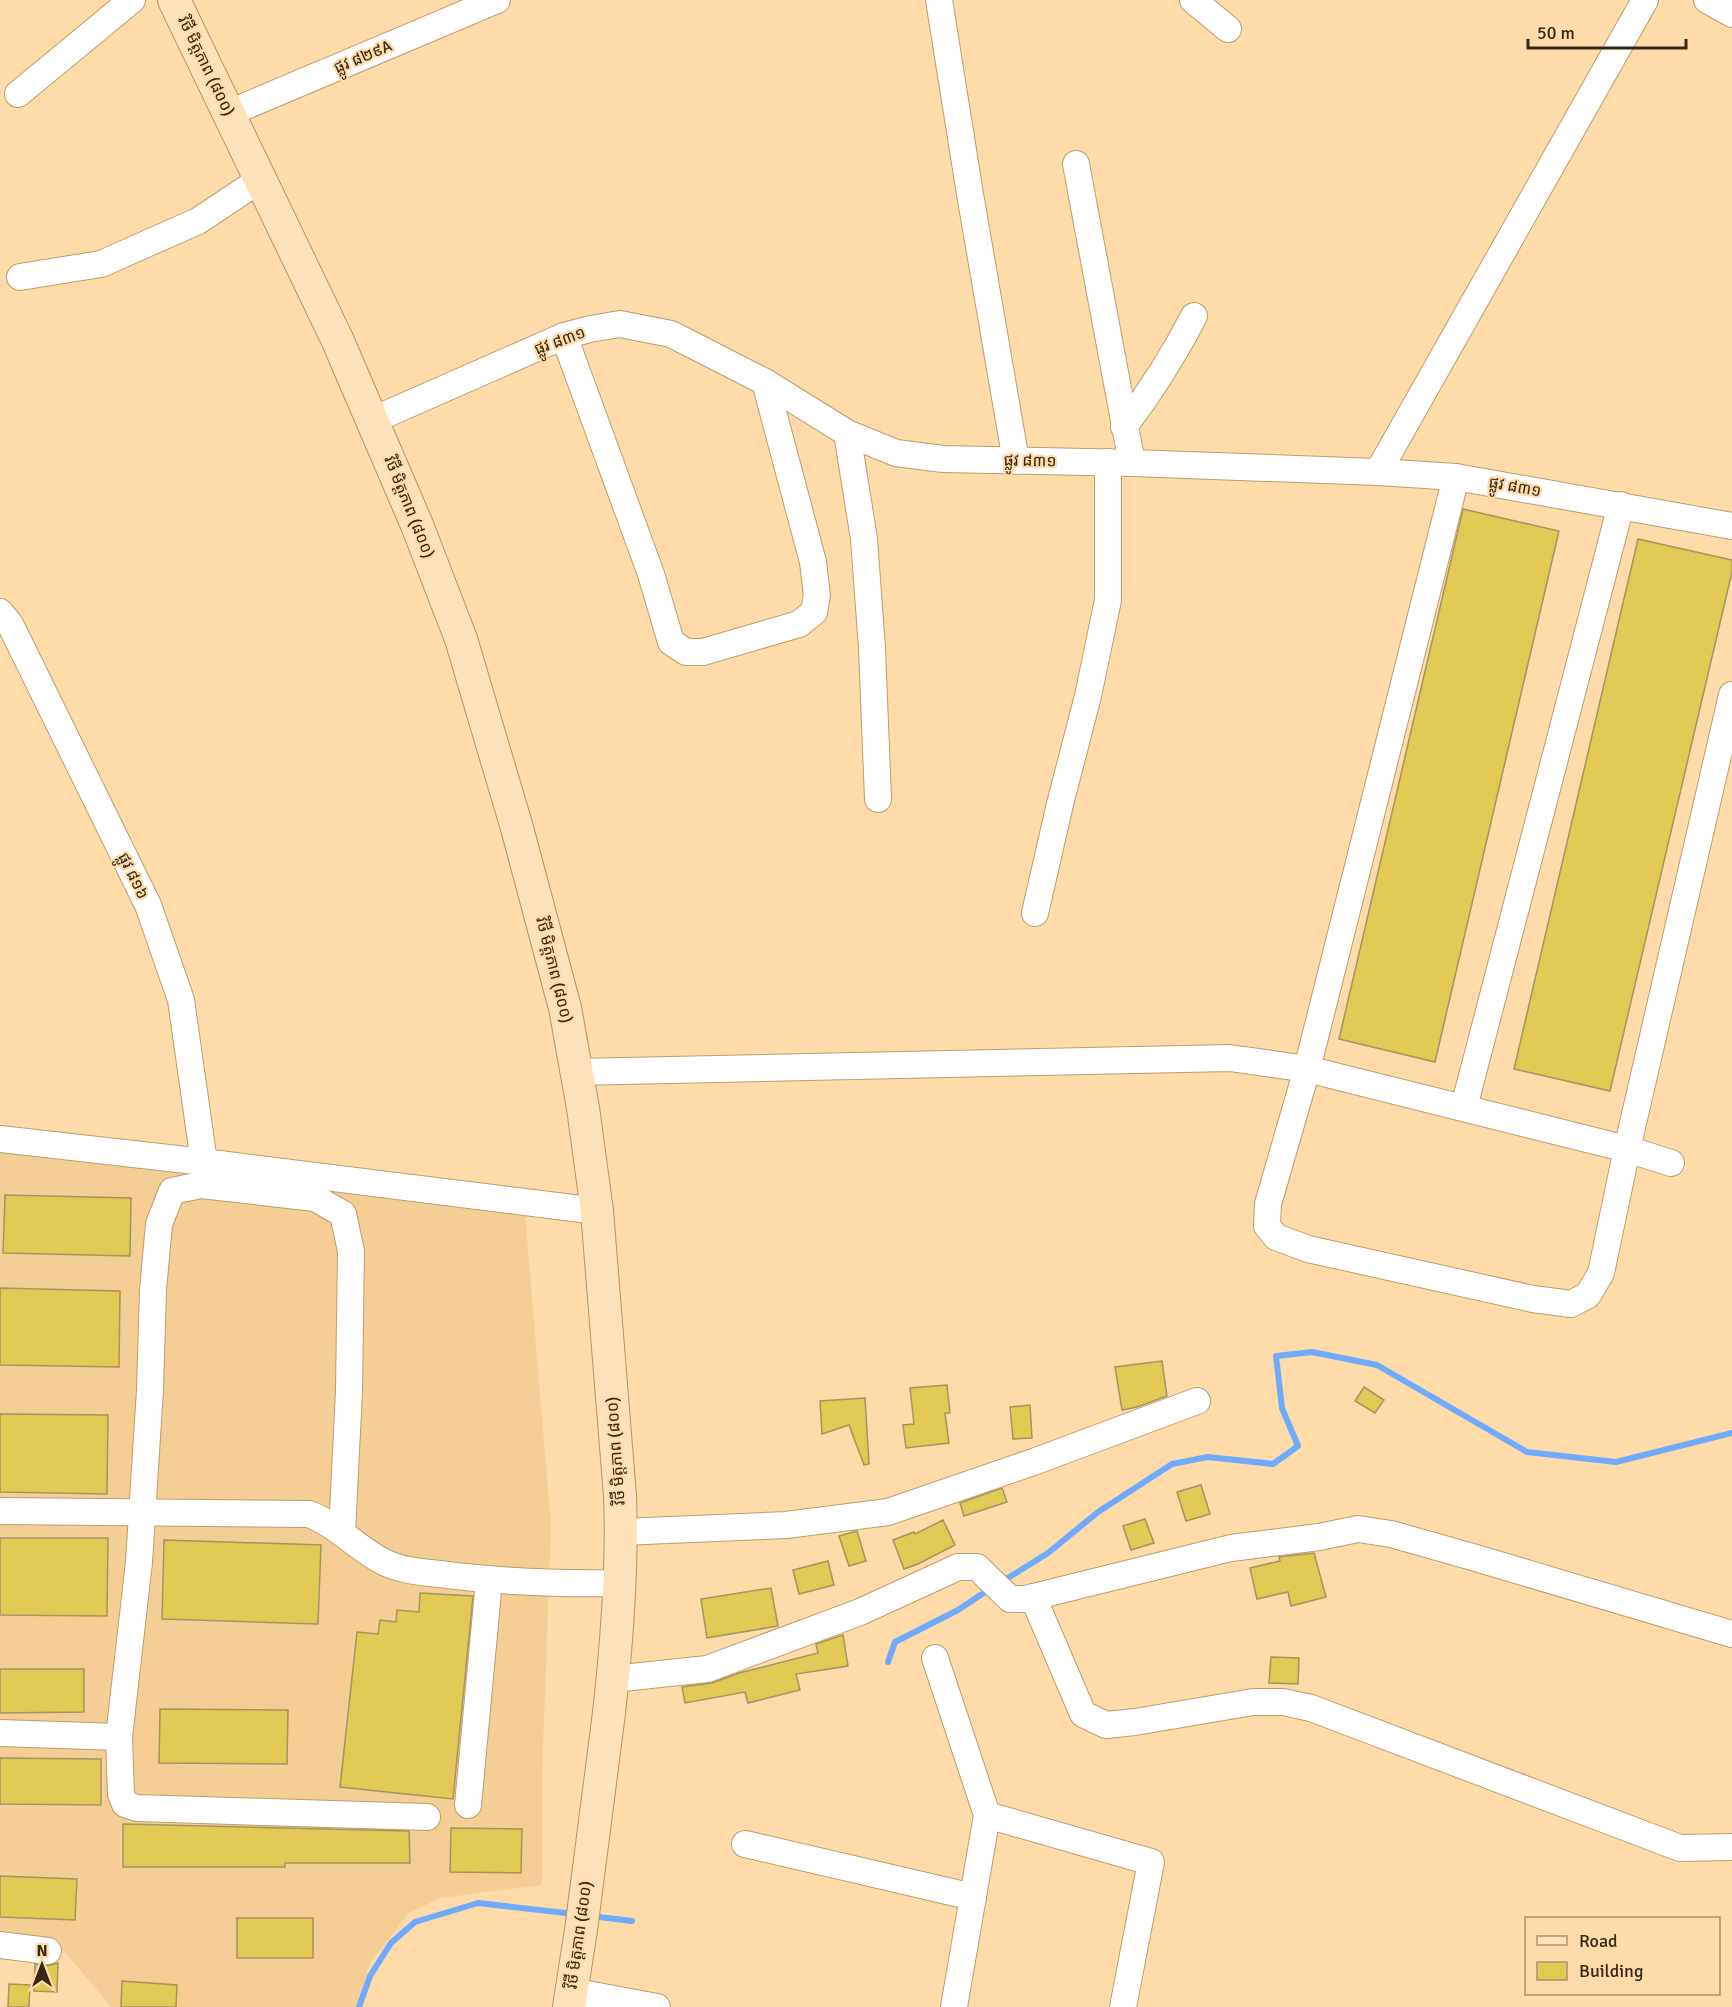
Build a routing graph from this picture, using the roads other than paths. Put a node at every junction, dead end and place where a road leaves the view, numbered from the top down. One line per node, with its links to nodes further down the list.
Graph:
1 (132, 0): 10 (street)
2 (174, 0): 11 (main road, វិថី មិត្តភាព (៨០០))
3 (497, 0): 11 (street, ផ្លូវ ៨២៩A)
4 (939, 0): 21 (street)
5 (1193, 0): 9 (street)
6 (1646, 0): 23 (street)
7 (1707, 0): 8 (street)
8 (1732, 14)
9 (1228, 29)
10 (18, 94)
11 (228, 113): 13 (main road, វិថី មិត្តភាព (៨០០))
12 (1076, 164): 19 (street)
13 (261, 179): 14 (street); 18 (main road, វិថី មិត្តភាព (៨០០))
14 (20, 277)
15 (1194, 316): 19 (street)
16 (564, 336): 17 (street, ផ្លូវ ៨៣១); 17 (street); 18 (street, ផ្លូវ ៨៣១)
17 (765, 382): 20 (street, ផ្លូវ ៨៣១)
18 (373, 420): 32 (main road, វិថី មិត្តភាព (៨០០))
19 (1124, 427): 22 (street)
20 (847, 433): 21 (street, ផ្លូវ ៨៣១); 29 (street)
21 (1016, 461): 22 (street, ផ្លូវ ៨៣១)
22 (1120, 463): 23 (street, ផ្លូវ ៨៣១); 30 (street)
23 (1378, 472): 24 (street, ផ្លូវ ៨៣១)
24 (1456, 477): 25 (street, ផ្លូវ ៨៣១); 31 (street)
25 (1621, 505): 26 (street, ផ្លូវ ៨៣១); 33 (street)
26 (1732, 526)
27 (0, 612): 36 (street, ផ្លូវ ៨១៦)
28 (1732, 695): 35 (street)
29 (878, 799)
30 (1035, 913)
31 (1307, 1069): 32 (street); 33 (street); 35 (street)
32 (576, 1072): 38 (main road, វិថី មិត្តភាព (៨០០))
33 (1464, 1107): 35 (street)
34 (0, 1139): 36 (street)
35 (1627, 1149): 37 (street)
36 (204, 1162): 38 (street)
37 (1671, 1163)
38 (597, 1211): 42 (main road, វិថី មិត្តភាព (៨០០))
39 (1197, 1401): 42 (street)
40 (0, 1511): 41 (street)
41 (142, 1513): 43 (street); 43 (street); 51 (street)
42 (622, 1532): 45 (main road, វិថី មិត្តភាព (៨០០))
43 (342, 1533): 44 (street)
44 (489, 1581): 45 (street); 52 (street)
45 (620, 1583): 49 (main road, វិថី មិត្តភាព (៨០០))
46 (1021, 1598): 47 (street); 49 (street); 56 (street)
47 (1732, 1634)
48 (934, 1658): 53 (street)
49 (613, 1679): 60 (main road, វិថី មិត្តភាព (៨០០))
50 (0, 1733): 51 (street)
51 (119, 1737): 54 (street)
52 (468, 1805)
53 (987, 1815): 57 (street); 63 (street)
54 (427, 1816)
55 (745, 1844): 57 (street)
56 (1732, 1847)
57 (973, 1897): 62 (street)
58 (0, 1945): 59 (street)
59 (48, 1951)
60 (570, 1999): 61 (street)
61 (657, 2007)
62 (954, 2007)
63 (1123, 2007)

